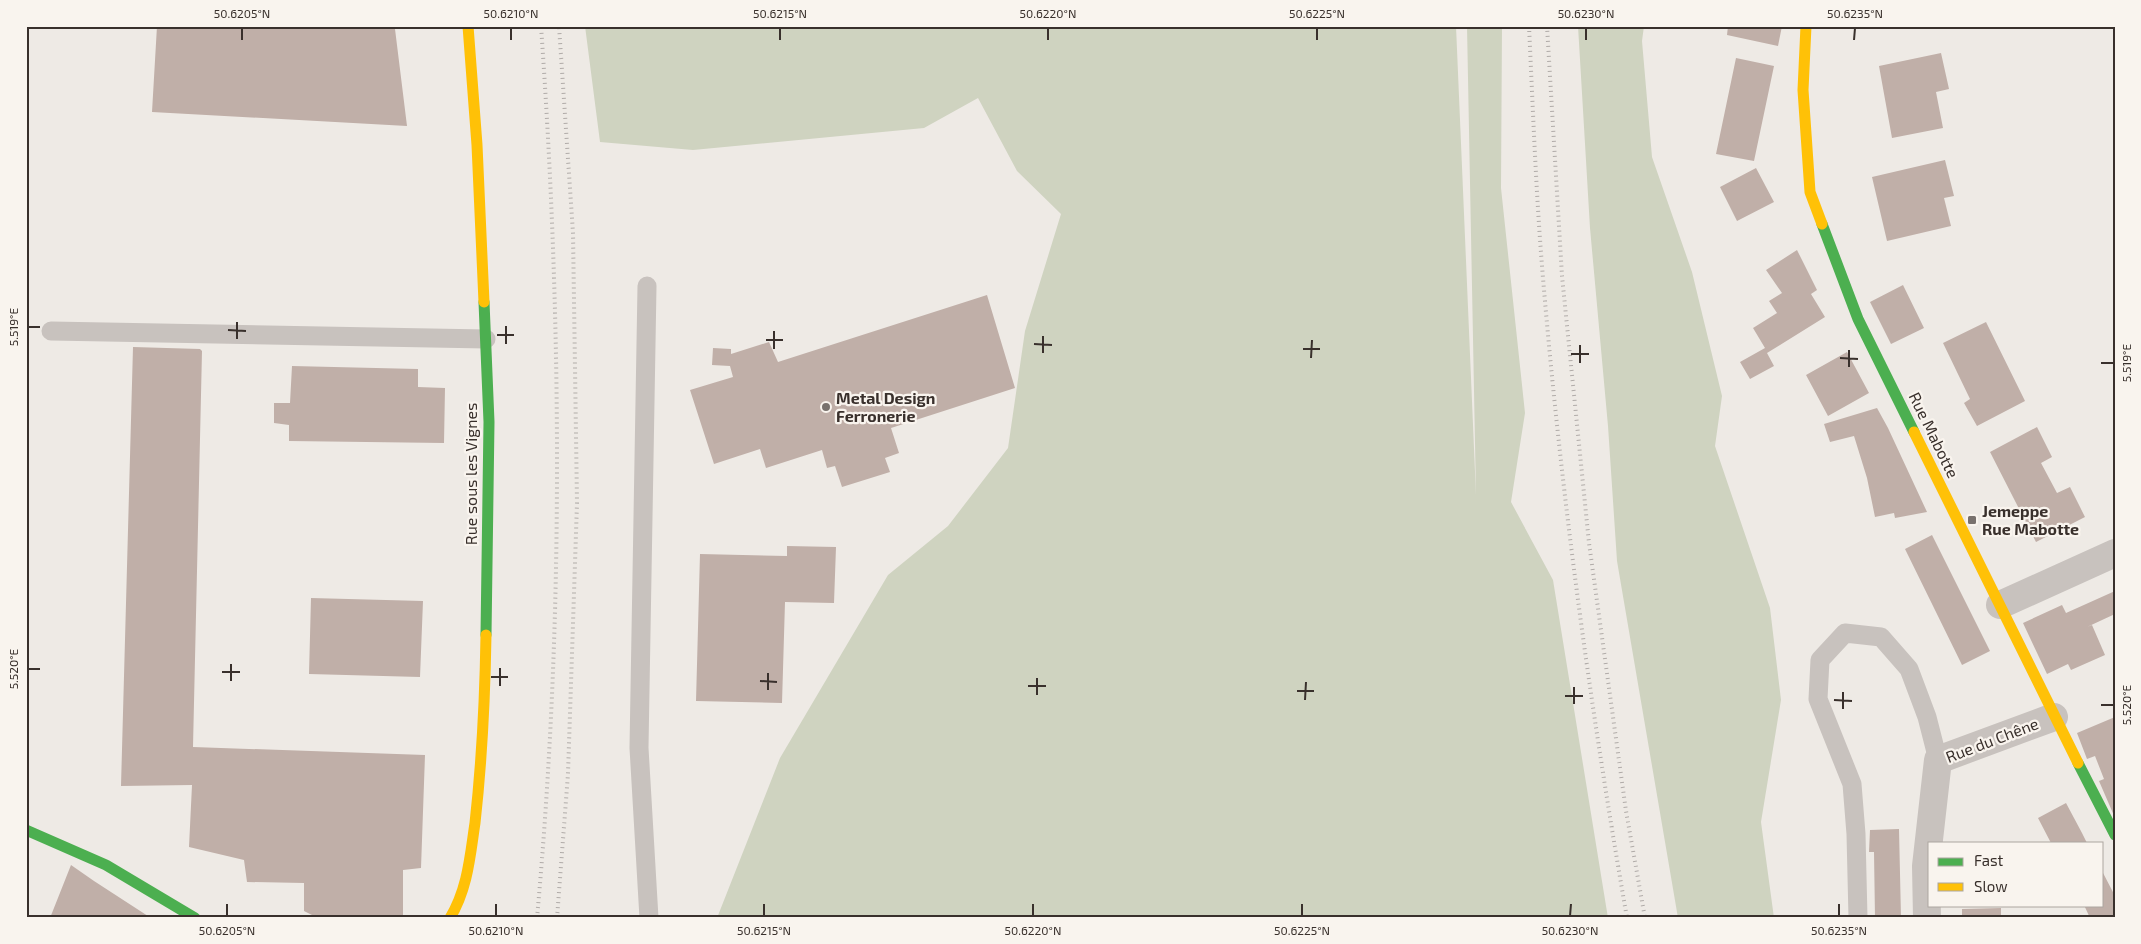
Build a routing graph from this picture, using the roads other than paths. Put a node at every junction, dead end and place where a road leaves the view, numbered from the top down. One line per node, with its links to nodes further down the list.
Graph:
1 (468, 26): 5 (street, Rue sous les Vignes)
2 (1806, 26): 7 (street, Rue Mabotte)
3 (647, 286): 16 (lane)
4 (51, 331): 5 (lane)
5 (486, 339): 15 (street, Rue sous les Vignes)
6 (2115, 554): 7 (street)
7 (2000, 605): 8 (street, Rue Mabotte)
8 (2054, 717): 9 (street, Rue du Chêne); 11 (street, Rue Mabotte)
9 (1938, 760): 12 (street, Rue du Chêne); 17 (lane)
10 (26, 830): 14 (street)
11 (2115, 835)
12 (1929, 842)
13 (1928, 848): 18 (street, Rue du Chêne)
14 (195, 918)
15 (450, 918)
16 (649, 918)
17 (1858, 918)
18 (1927, 918)

